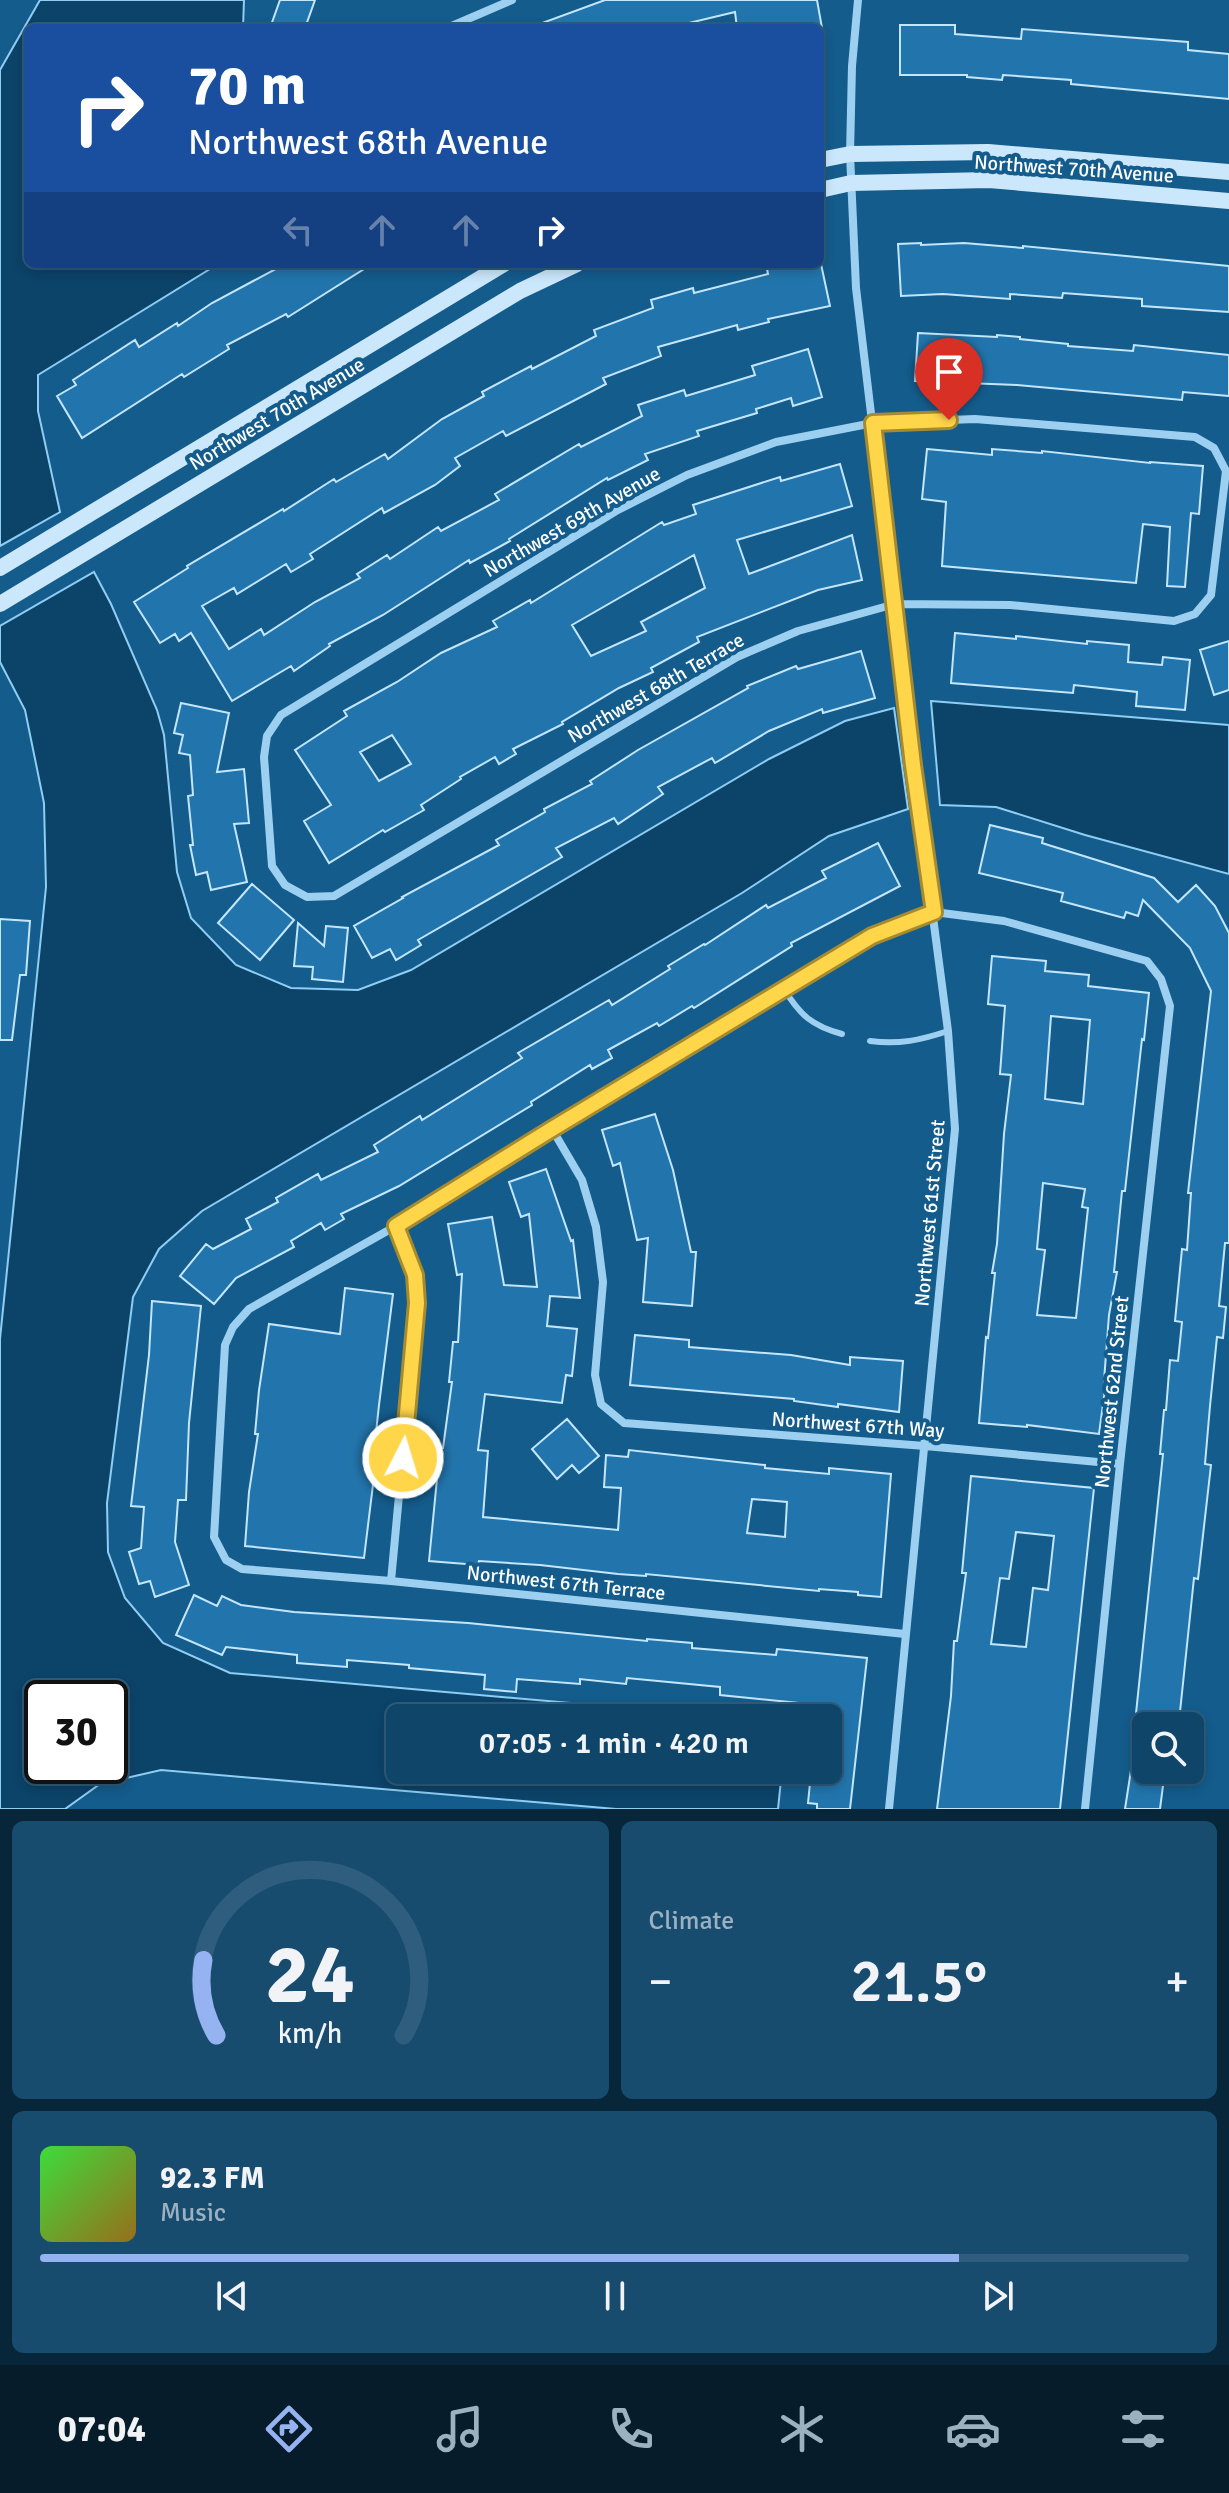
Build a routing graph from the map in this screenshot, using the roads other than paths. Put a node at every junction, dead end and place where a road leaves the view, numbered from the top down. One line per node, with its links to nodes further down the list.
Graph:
1 (512, 0): 3 (street)
2 (858, 0): 4 (street, Northwest 61st Street)
3 (456, 24)
4 (850, 154): 5 (street, Northwest 70th Avenue); 6 (street, Northwest 70th Avenue); 7 (street, Northwest 61st Street)
5 (824, 159)
6 (1229, 172)
7 (851, 183): 8 (street, Northwest 70th Avenue); 9 (street, Northwest 70th Avenue); 12 (street, Northwest 61st Street)
8 (824, 189)
9 (1229, 201)
10 (497, 268): 13 (street, Northwest 70th Avenue)
11 (569, 268): 14 (street, Northwest 70th Avenue)
12 (873, 423): 15 (street, Northwest 61st Street); 16 (street, Northwest 69th Avenue); 17 (street, Northwest 69th Avenue)
13 (0, 568)
14 (0, 604)
15 (895, 604): 16 (street, Northwest 68th Terrace); 17 (street, Northwest 68th Terrace); 18 (street, Northwest 61st Street)
16 (1195, 614)
17 (307, 897)
18 (934, 912): 19 (street); 20 (street, Northwest 61st Street); 26 (street, Northwest 62nd Street)
19 (784, 989): 21 (lane); 23 (street)
20 (948, 1031): 22 (lane); 25 (street, Northwest 61st Street)
21 (842, 1034)
22 (870, 1041)
23 (552, 1129): 24 (street); 25 (street, Northwest 67th Way)
24 (396, 1226): 27 (street); 27 (street, Northwest 67th Terrace)
25 (925, 1446): 26 (street, Northwest 67th Way); 28 (street, Northwest 61st Street)
26 (1120, 1464): 30 (street, Northwest 62nd Street)
27 (391, 1581): 28 (street, Northwest 67th Terrace)
28 (905, 1634): 29 (street, Northwest 61st Street)
29 (889, 1809)
30 (1085, 1809)

